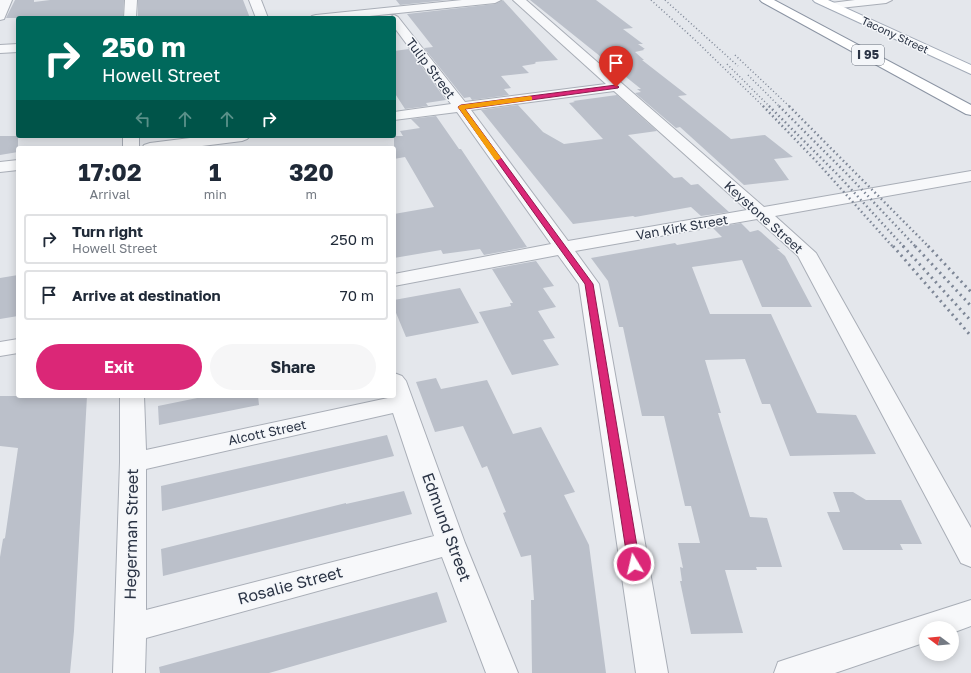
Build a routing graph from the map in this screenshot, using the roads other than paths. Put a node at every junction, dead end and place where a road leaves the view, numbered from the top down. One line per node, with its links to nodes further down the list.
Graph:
1 (130, 0): 12 (street)
2 (255, 0): 13 (street)
3 (380, 0): 14 (street, Tulip Street)
4 (495, 0): 14 (street)
5 (519, 0): 21 (street, Keystone Street)
6 (766, 0): 23 (main road, I 95)
7 (782, 0): 20 (main road, I 95)
8 (819, 0): 11 (main road, Tacony Street)
9 (886, 0): 11 (street)
10 (4, 1): 15 (street)
11 (831, 6): 19 (main road, Tacony Street)
12 (130, 16)
13 (261, 16)
14 (392, 16)
15 (0, 18)
16 (396, 21): 22 (street, Tulip Street)
17 (16, 48): 18 (street)
18 (0, 49)
19 (971, 70)
20 (943, 82)
21 (616, 87): 22 (street); 30 (street, Keystone Street)
22 (461, 107): 24 (street); 31 (street, Tulip Street)
23 (971, 110)
24 (396, 116)
25 (227, 138): 26 (street)
26 (165, 146)
27 (16, 165): 28 (street)
28 (0, 167)
29 (971, 176): 30 (street, Van Kirk Street)
30 (761, 213): 31 (street, Van Kirk Street); 40 (street, Keystone Street)
31 (562, 248): 32 (street, Van Kirk Street); 47 (street, Tulip Street)
32 (396, 280)
33 (16, 346): 34 (street)
34 (0, 349)
35 (398, 392): 39 (street, Edmund Street)
36 (132, 398): 38 (street, Hegerman Street)
37 (375, 398): 38 (street, Alcott Street)
38 (132, 462): 43 (street, Hegerman Street)
39 (451, 543): 43 (street, Rosalie Street); 46 (street, Edmund Street)
40 (971, 555)
41 (971, 613): 42 (street)
42 (947, 621)
43 (130, 628): 45 (street, Hegerman Street)
44 (919, 630): 48 (street)
45 (129, 673)
46 (502, 673)
47 (652, 673)
48 (790, 673)

